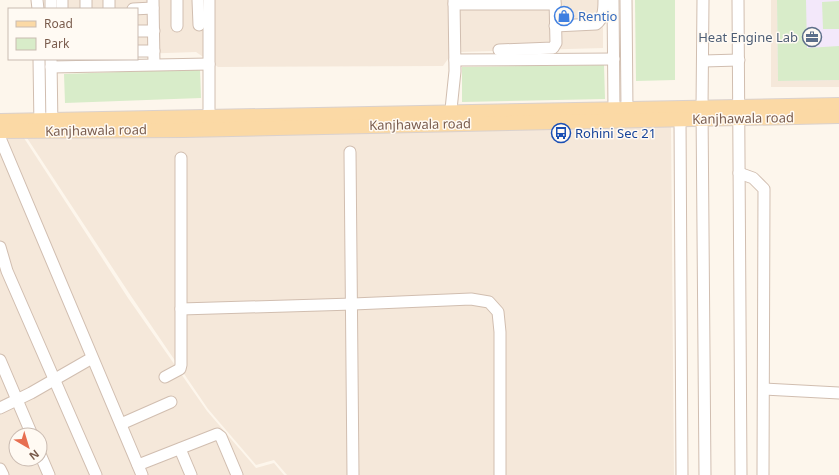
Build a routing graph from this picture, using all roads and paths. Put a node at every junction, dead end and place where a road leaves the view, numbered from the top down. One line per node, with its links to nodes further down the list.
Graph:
1 (177, 0): 16 (street)
2 (198, 0): 15 (street)
3 (209, 0): 30 (street)
4 (604, 0): 17 (street)
5 (614, 0): 23 (street)
6 (626, 0): 32 (street)
7 (703, 0): 27 (street)
8 (738, 0): 26 (street)
9 (459, 2): 10 (street); 25 (street)
10 (486, 2): 11 (street)
11 (510, 2): 12 (street)
12 (555, 2): 17 (street)
13 (153, 4): 14 (street); 19 (street)
14 (137, 8)
15 (199, 25)
16 (177, 26)
17 (555, 26): 20 (street)
18 (138, 31): 19 (street)
19 (154, 31): 22 (street)
20 (499, 50)
21 (138, 51): 22 (street)
22 (154, 51): 29 (street)
23 (614, 59): 25 (street); 32 (street)
24 (38, 60): 40 (street)
25 (455, 60): 36 (street)
26 (739, 60): 27 (street); 33 (street)
27 (702, 61): 34 (street)
28 (51, 63): 29 (street); 40 (street)
29 (154, 64): 30 (street)
30 (209, 64): 39 (street)
31 (839, 105): 33 (main road, Kanjhawala road)
32 (621, 110): 34 (main road, Kanjhawala road); 36 (main road, Kanjhawala road)
33 (739, 112): 34 (main road, Kanjhawala road); 35 (main road, Kanjhawala road); 45 (street)
34 (702, 113): 37 (main road, Kanjhawala road); 71 (street)
35 (839, 116)
36 (450, 119): 37 (main road, Kanjhawala road); 39 (main road, Kanjhawala road)
37 (680, 119): 70 (street)
38 (0, 121): 40 (main road, Kanjhawala road)
39 (209, 123): 40 (main road, Kanjhawala road)
40 (46, 125): 41 (main road, Kanjhawala road)
41 (0, 131)
42 (0, 138): 50 (street)
43 (350, 152): 48 (street)
44 (181, 158): 49 (street)
45 (739, 173): 54 (street); 72 (street)
46 (0, 246): 47 (street)
47 (4, 273): 53 (street)
48 (353, 304): 49 (street); 68 (street); 69 (street)
49 (181, 309): 52 (street)
50 (92, 358): 53 (street); 59 (street)
51 (0, 360): 56 (street)
52 (165, 377)
53 (55, 378): 56 (street); 65 (street)
54 (764, 389): 55 (street); 73 (street)
55 (839, 393)
56 (17, 400): 58 (street); 60 (street)
57 (171, 402): 59 (street)
58 (0, 408)
59 (121, 424): 63 (street)
60 (29, 427)
61 (180, 449): 63 (street); 66 (street); 67 (street)
62 (0, 469): 64 (street)
63 (140, 470)
64 (3, 475)
65 (96, 475)
66 (191, 475)
67 (237, 475)
68 (353, 475)
69 (500, 475)
70 (682, 475)
71 (704, 475)
72 (741, 475)
73 (763, 475)

